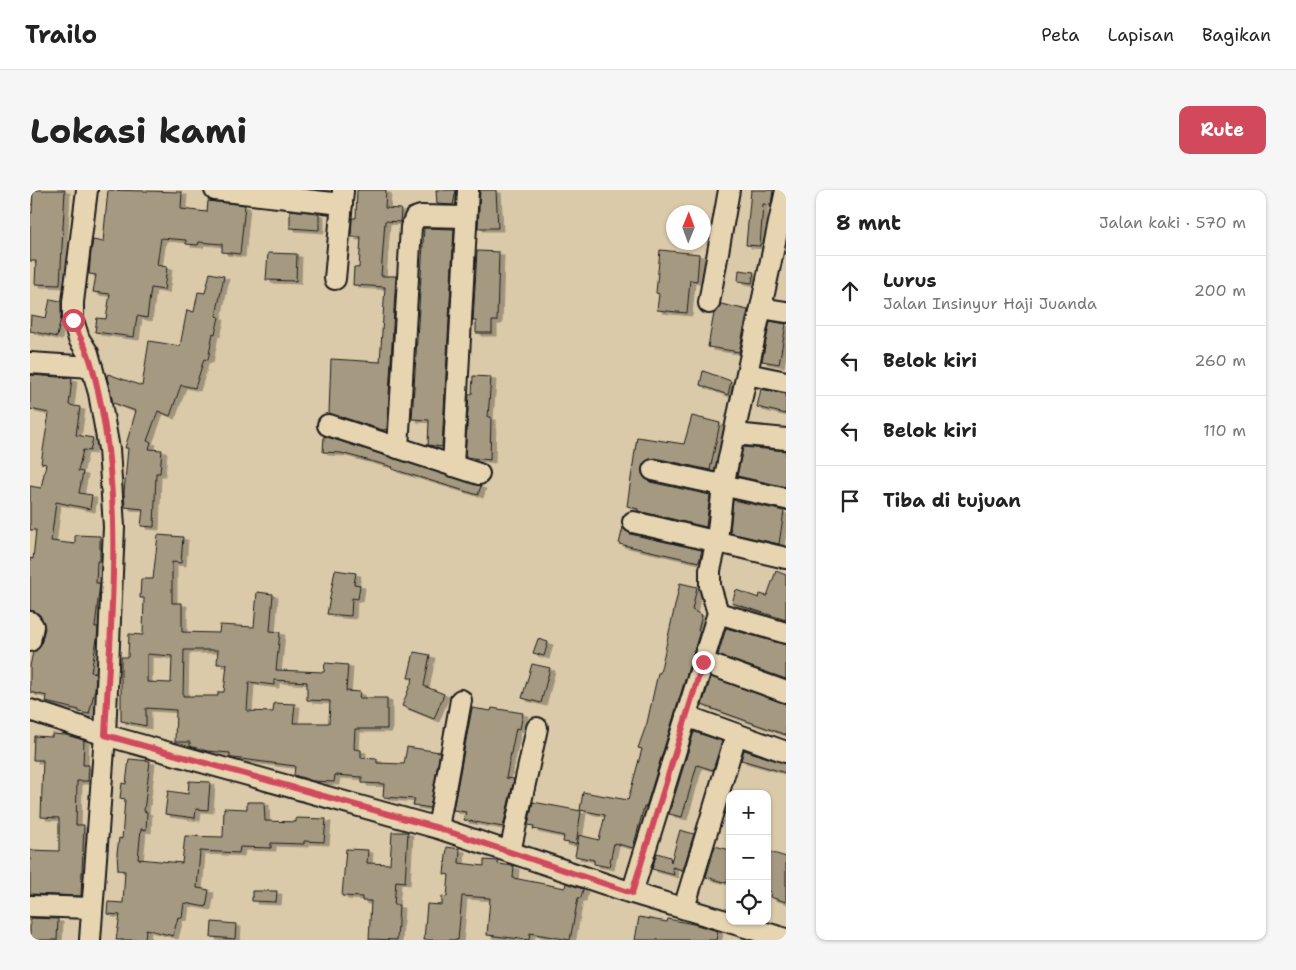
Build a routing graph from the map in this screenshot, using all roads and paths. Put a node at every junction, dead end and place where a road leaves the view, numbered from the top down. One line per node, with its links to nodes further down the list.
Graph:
1 (87, 190): 14 (street)
2 (215, 190): 6 (street)
3 (468, 190): 7 (street)
4 (729, 190): 10 (street)
5 (786, 190): 8 (street)
6 (343, 197): 9 (street)
7 (466, 218): 20 (street); 21 (street)
8 (780, 243): 11 (street)
9 (335, 278)
10 (709, 303)
11 (761, 308): 12 (street); 15 (street)
12 (786, 312)
13 (30, 363): 14 (street)
14 (92, 368): 39 (street)
15 (747, 374): 16 (street); 18 (street)
16 (786, 382)
17 (328, 425): 20 (street)
18 (734, 434): 19 (street); 24 (street)
19 (786, 439)
20 (398, 448): 21 (street)
21 (454, 466): 23 (street)
22 (653, 470): 24 (street)
23 (479, 474)
24 (723, 486): 25 (street); 27 (street)
25 (786, 499)
26 (633, 522): 27 (street)
27 (717, 540): 28 (street); 29 (street)
28 (786, 558)
29 (718, 613): 31 (street); 33 (street)
30 (30, 622): 32 (street)
31 (786, 633)
32 (30, 641)
33 (703, 662): 34 (street); 37 (street)
34 (786, 692)
35 (462, 700): 42 (street)
36 (30, 710): 39 (street)
37 (686, 716): 40 (street); 44 (street)
38 (537, 728): 43 (street)
39 (105, 735): 42 (street); 46 (street)
40 (736, 735): 41 (street); 47 (street)
41 (786, 752)
42 (438, 828): 43 (street)
43 (510, 852): 44 (street)
44 (632, 893): 47 (street)
45 (30, 906): 46 (street)
46 (92, 908): 48 (street)
47 (684, 908): 49 (street)
48 (90, 940)
49 (786, 940)

